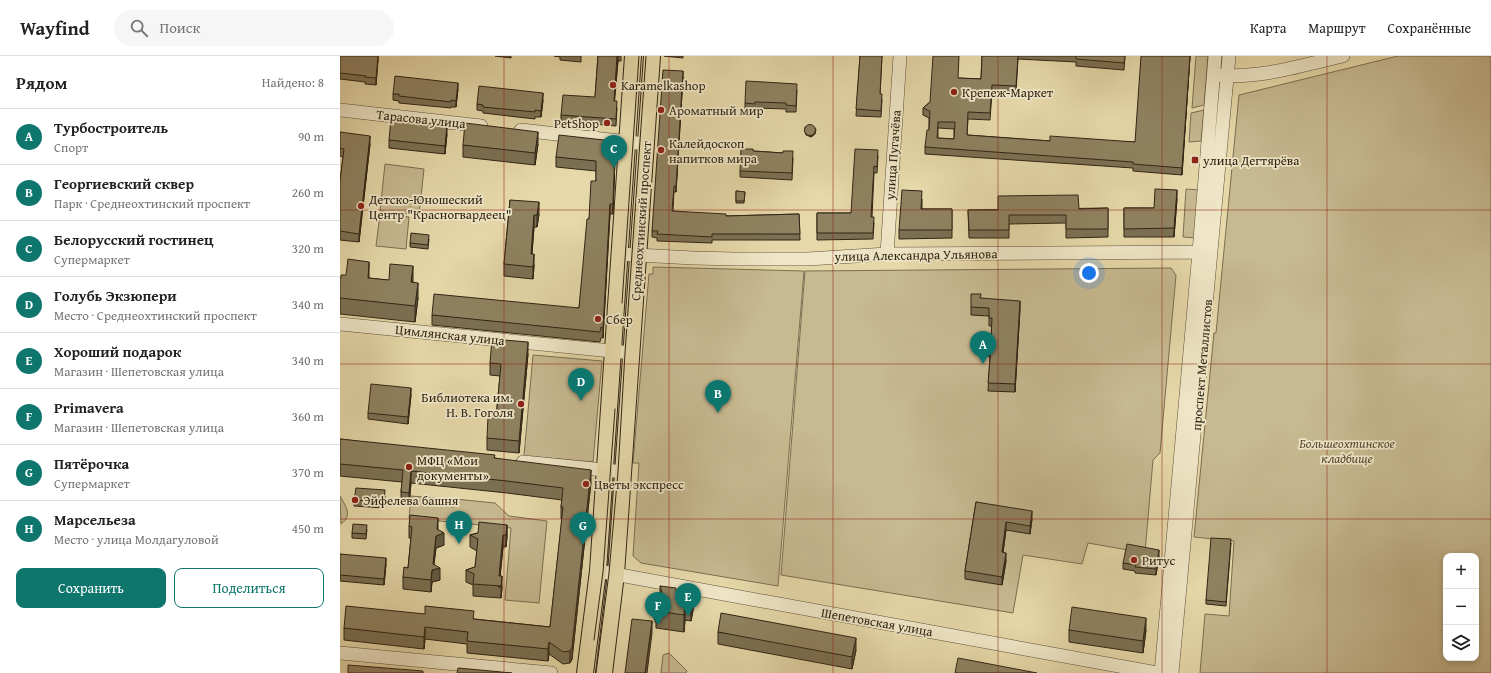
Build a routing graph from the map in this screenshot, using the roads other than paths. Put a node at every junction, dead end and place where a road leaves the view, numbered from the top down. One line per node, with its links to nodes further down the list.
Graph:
1 (633, 56): 12 (main road, Среднеохтинский проспект)
2 (652, 56): 13 (main road, Среднеохтинский проспект)
3 (900, 56): 16 (street, улица Пугачёва)
4 (1215, 56): 7 (street, проспект Металлистов)
5 (1229, 56): 8 (street, проспект Металлистов)
6 (1343, 56): 8 (street)
7 (1214, 74): 8 (street); 14 (street, проспект Металлистов)
8 (1227, 76): 14 (street, проспект Металлистов)
9 (340, 110): 10 (street, Тарасова улица)
10 (491, 127)
11 (505, 128): 12 (street)
12 (627, 142): 13 (street); 15 (main road, Среднеохтинский проспект)
13 (646, 144): 17 (main road, Среднеохтинский проспект)
14 (1206, 252): 16 (street, улица Александра Ульянова); 31 (street, проспект Металлистов); 32 (street, проспект Металлистов)
15 (619, 254): 17 (street, улица Александра Ульянова); 19 (main road, Среднеохтинский проспект)
16 (887, 254): 17 (street, улица Александра Ульянова)
17 (638, 255): 20 (main road, Среднеохтинский проспект)
18 (340, 324): 19 (street, Цимлянская улица)
19 (612, 351): 20 (street, Цимлянская улица); 22 (main road, Среднеохтинский проспект)
20 (632, 353): 23 (main road, Среднеохтинский проспект)
21 (510, 460): 22 (street)
22 (604, 470): 23 (street); 24 (main road, Среднеохтинский проспект)
23 (624, 472): 25 (main road, Среднеохтинский проспект)
24 (598, 571): 25 (street, Шепетовская улица); 28 (main road, Среднеохтинский проспект)
25 (616, 574): 29 (main road, Среднеохтинский проспект); 30 (street, Шепетовская улица)
26 (340, 653): 27 (street)
27 (552, 673)
28 (585, 673)
29 (604, 673)
30 (1157, 673)
31 (1161, 673)
32 (1172, 673)

